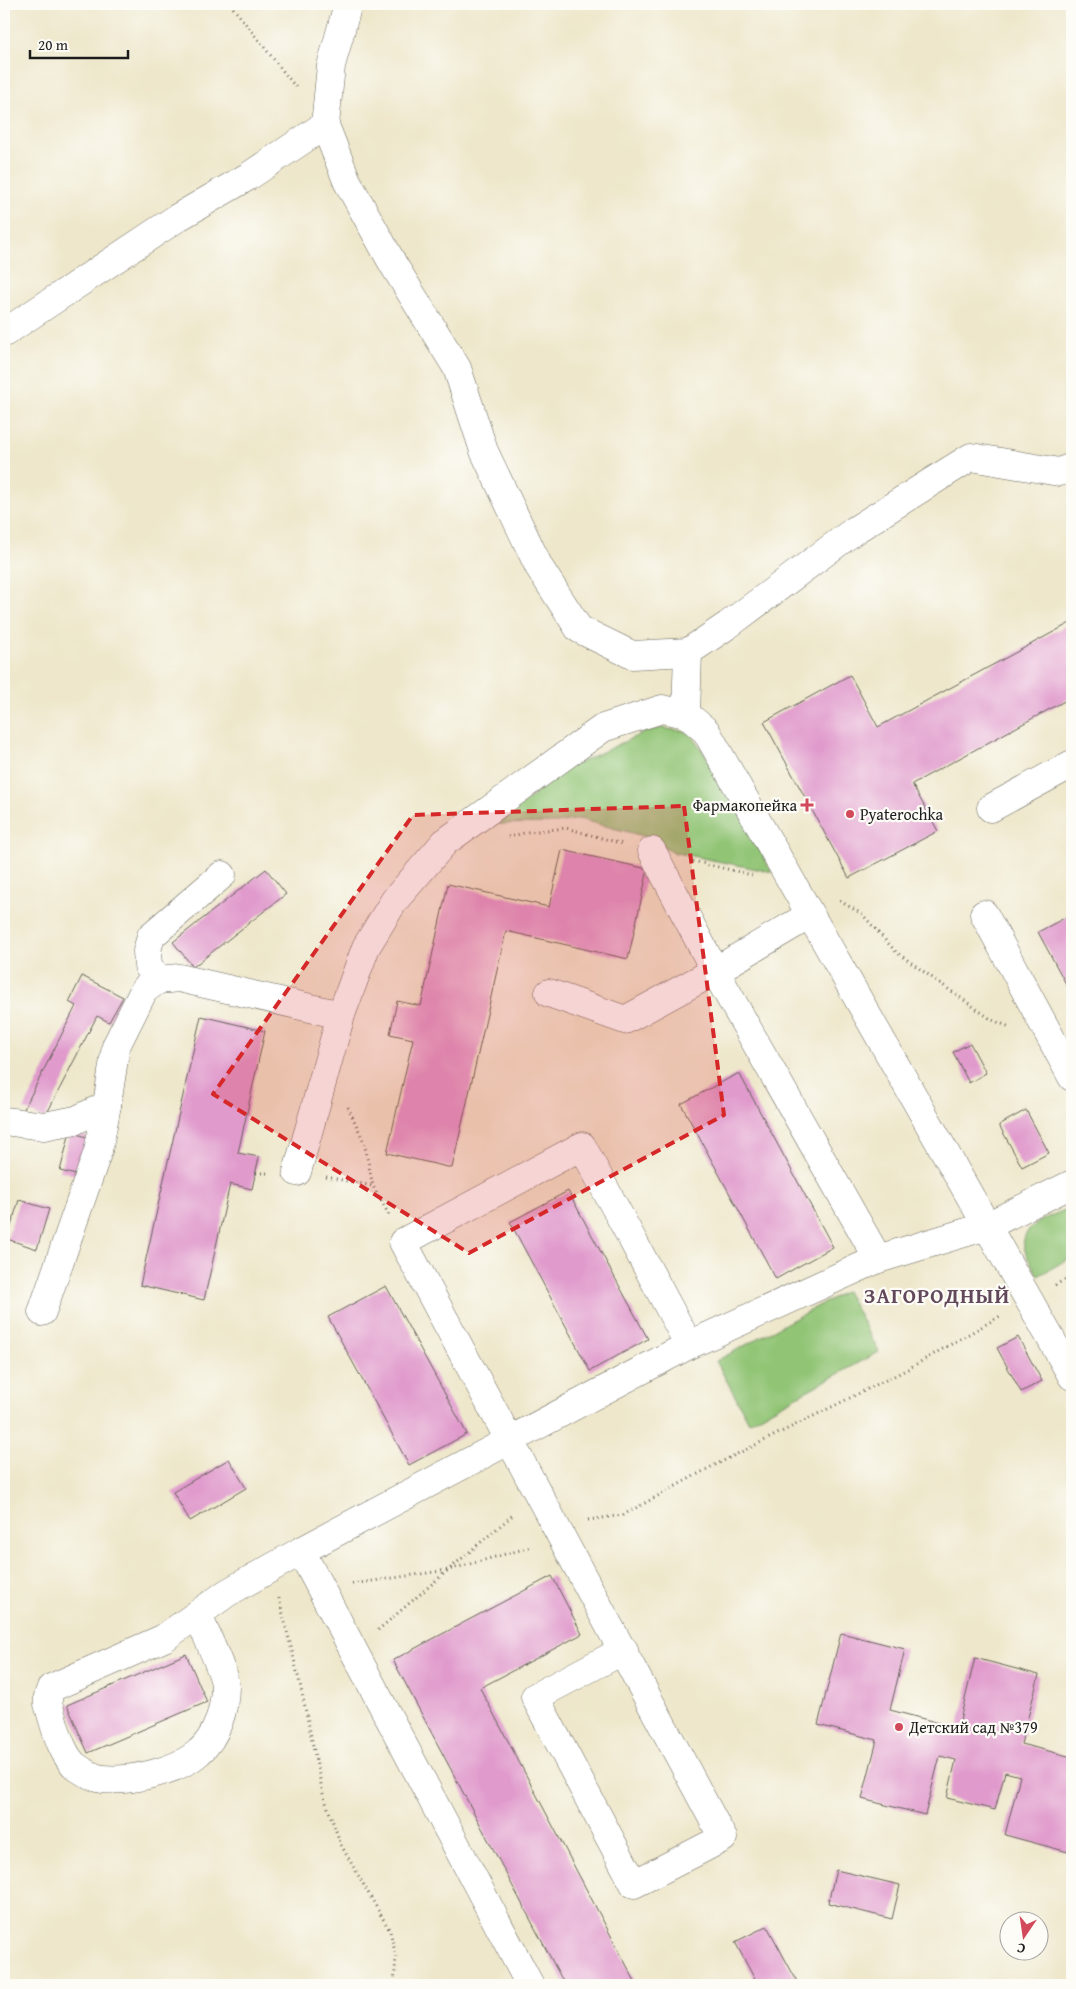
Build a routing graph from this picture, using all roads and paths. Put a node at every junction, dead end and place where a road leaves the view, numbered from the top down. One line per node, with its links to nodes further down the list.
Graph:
1 (230, 4): 3 (path)
2 (346, 4): 3 (street)
3 (325, 125): 4 (street); 6 (street)
4 (4, 333)
5 (1072, 467): 6 (street)
6 (688, 652): 7 (street)
7 (686, 714): 12 (street); 18 (street)
8 (1072, 764): 9 (street)
9 (991, 808)
10 (652, 851): 15 (street)
11 (222, 875): 16 (street)
12 (794, 885): 14 (street); 19 (path)
13 (984, 914): 21 (street)
14 (810, 915): 15 (street); 26 (street)
15 (714, 971): 17 (street); 28 (street)
16 (158, 980): 18 (street); 22 (street)
17 (549, 993)
18 (341, 1015): 20 (street)
19 (1010, 1027)
20 (327, 1064): 24 (street); 27 (path)
21 (1072, 1077)
22 (107, 1105): 23 (street); 31 (street)
23 (4, 1121)
24 (297, 1172)
25 (1072, 1184): 26 (street)
26 (987, 1226): 28 (street); 30 (street)
27 (404, 1242): 32 (street); 34 (street)
28 (878, 1259): 32 (street)
29 (1072, 1276): 30 (path)
30 (1029, 1300): 33 (street); 36 (path)
31 (42, 1312)
32 (689, 1345): 34 (street)
33 (1072, 1376)
34 (511, 1440): 35 (street); 37 (street)
35 (539, 1492): 36 (street); 39 (path)
36 (560, 1531): 39 (path); 42 (street)
37 (301, 1551): 38 (street); 40 (street)
38 (271, 1568): 41 (street); 44 (path)
39 (448, 1570): 40 (path); 43 (path)
40 (321, 1588): 43 (street)
41 (198, 1616): 41 (street)
42 (624, 1650): 42 (street)
43 (354, 1651): 45 (street)
44 (394, 1985)
45 (530, 1985)

